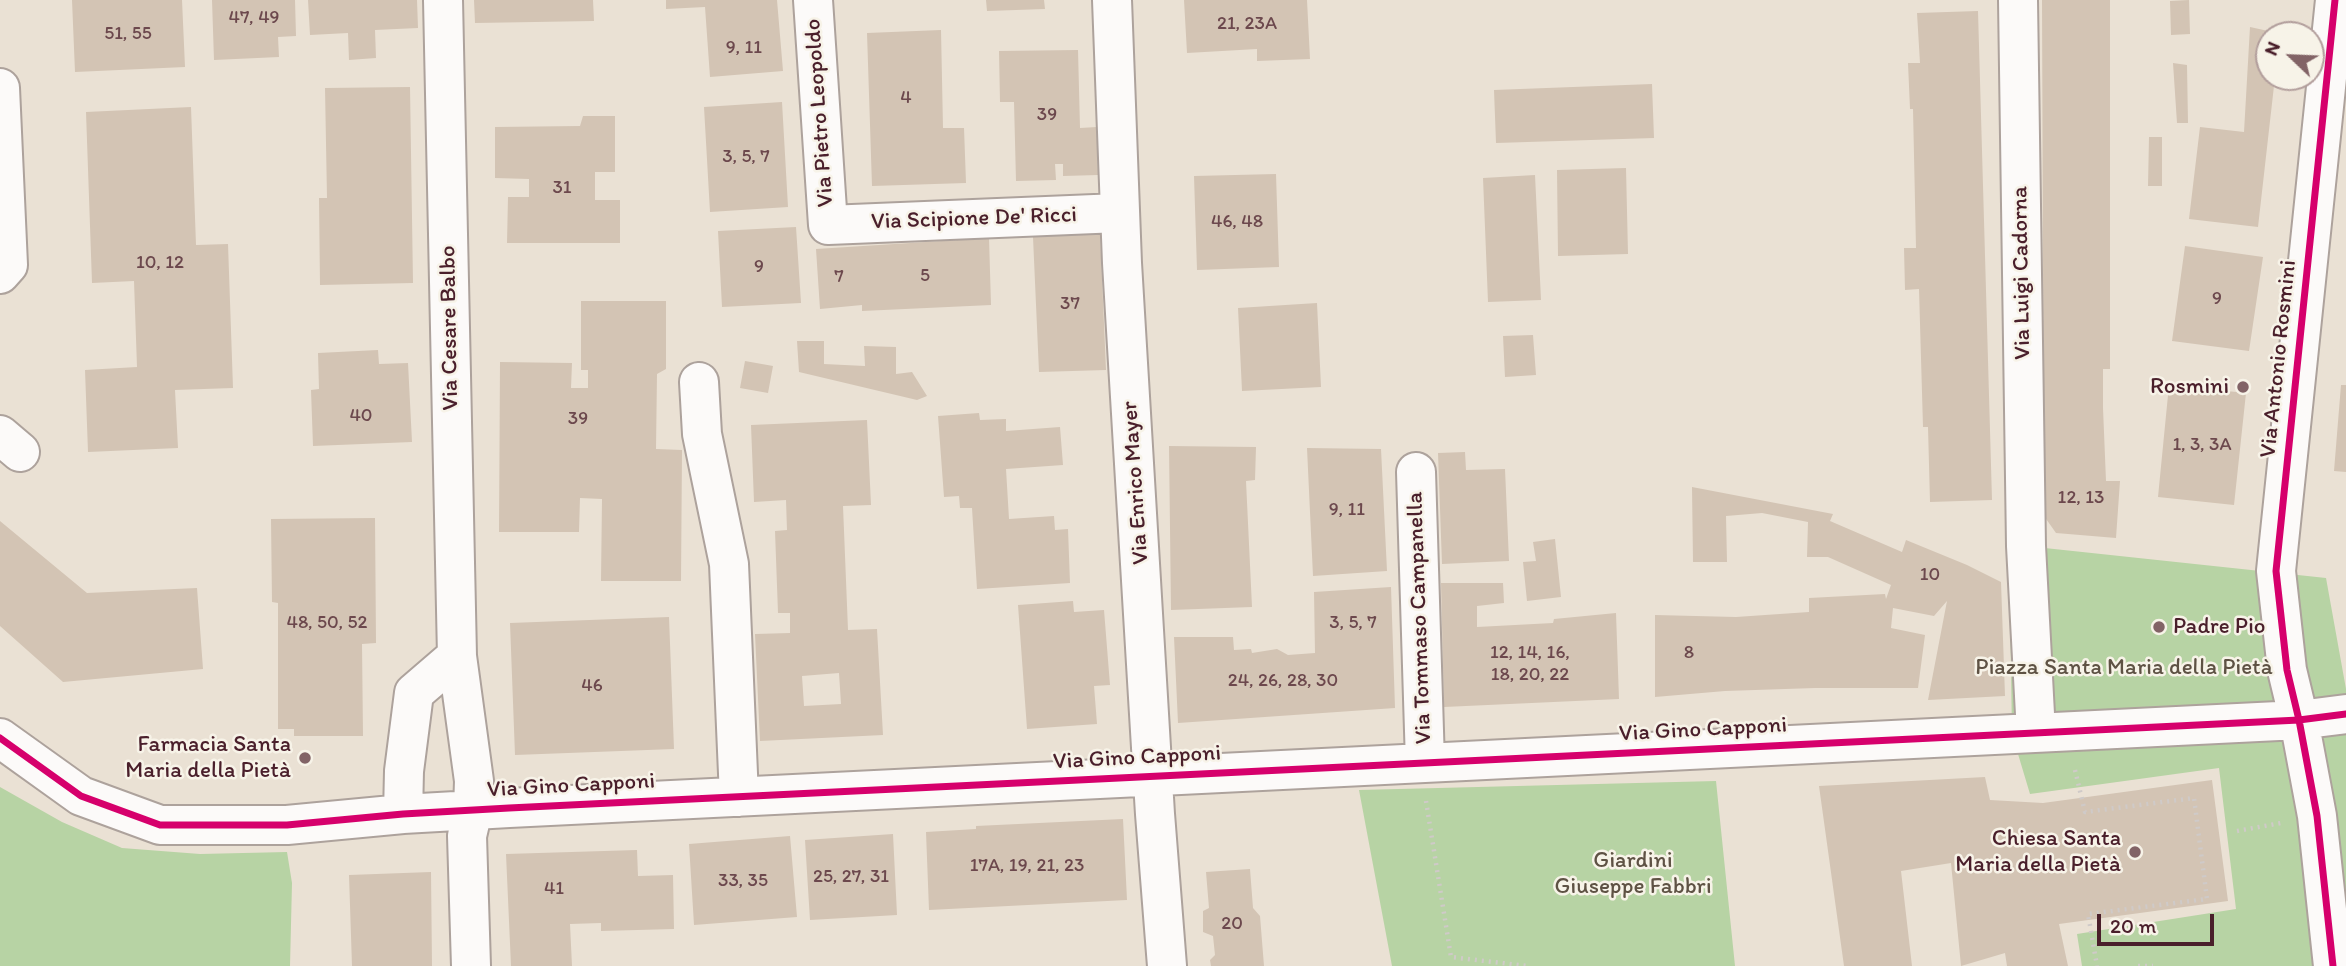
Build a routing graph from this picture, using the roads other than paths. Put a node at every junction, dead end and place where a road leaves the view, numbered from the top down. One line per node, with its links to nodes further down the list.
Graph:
1 (443, 0): 12 (street, Via Cesare Balbo)
2 (813, 0): 8 (street, Via Pietro Leopoldo)
3 (1112, 0): 7 (street, Via Enrico Mayer)
4 (2018, 0): 15 (street, Via Luigi Cadorna)
5 (2336, 0): 14 (street, Via Antonio Rosmini)
6 (0, 88): 9 (street)
7 (1119, 213): 8 (street, Via Scipione De' Ricci); 18 (street, Via Enrico Mayer)
8 (828, 225)
9 (0, 274)
10 (699, 382): 19 (street)
11 (1416, 472): 17 (street, Via Tommaso Campanella)
12 (457, 656): 20 (street, Via Cesare Balbo); 21 (street)
13 (2346, 715): 14 (street, Via Gino Capponi)
14 (2299, 720): 15 (street, Via Gino Capponi); 24 (street)
15 (2054, 732): 17 (street, Via Gino Capponi)
16 (0, 738): 21 (street, Via Gino Capponi)
17 (1424, 776): 18 (street, Via Gino Capponi)
18 (1154, 777): 19 (street, Via Gino Capponi); 23 (street, Via Enrico Mayer)
19 (739, 797): 20 (street, Via Gino Capponi)
20 (473, 810): 21 (street, Via Gino Capponi); 22 (street, Via Cesare Balbo)
21 (402, 814)
22 (471, 966)
23 (1167, 966)
24 (2333, 966)

